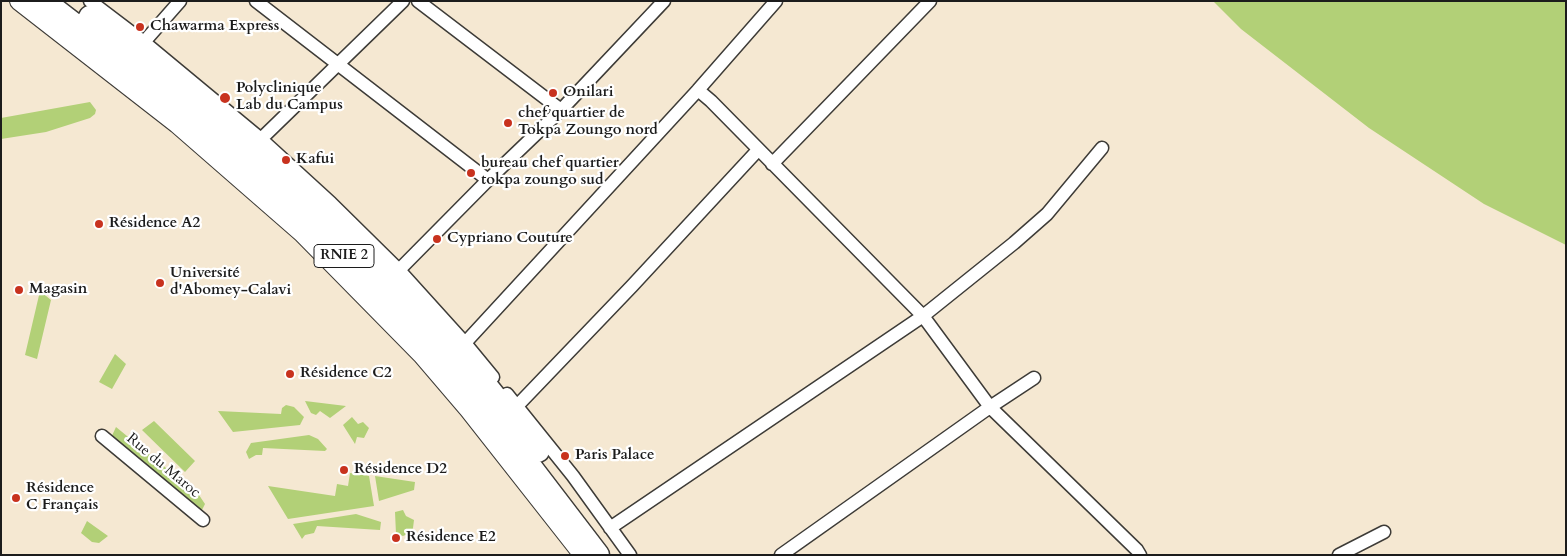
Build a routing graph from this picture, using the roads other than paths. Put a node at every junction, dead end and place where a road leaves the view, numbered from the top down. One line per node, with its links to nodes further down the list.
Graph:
1 (19, 1): 32 (street)
2 (44, 1): 12 (highway, RNIE 2 / RNIE 2)
3 (69, 1): 12 (highway, RNIE 2 / RNIE 2)
4 (90, 1): 12 (street)
5 (180, 1): 12 (street)
6 (256, 1): 13 (street)
7 (403, 1): 13 (street)
8 (418, 1): 15 (street)
9 (664, 1): 15 (street)
10 (776, 1): 14 (street)
11 (930, 1): 19 (street)
12 (137, 54): 16 (street); 33 (highway, RNIE 2 / RNIE 2); 34 (highway, RNIE 2 / RNIE 2)
13 (338, 65): 16 (street); 20 (street)
14 (698, 90): 18 (street); 23 (street)
15 (561, 110): 20 (street)
16 (261, 139): 21 (street)
17 (1102, 148): 22 (street)
18 (758, 150): 19 (street); 25 (street)
19 (772, 164): 22 (street)
20 (488, 180): 21 (street)
21 (399, 270): 23 (street)
22 (923, 316): 26 (street); 29 (street)
23 (465, 343): 25 (street)
24 (1034, 378): 26 (street)
25 (517, 406): 29 (street)
26 (990, 407): 31 (street); 36 (street)
27 (102, 436): 28 (street, Rue du Maroc)
28 (203, 520)
29 (610, 528): 35 (street)
30 (1384, 532): 37 (street)
31 (1136, 553)
32 (583, 555)
33 (598, 555)
34 (614, 555)
35 (630, 555)
36 (781, 555)
37 (1339, 555)

